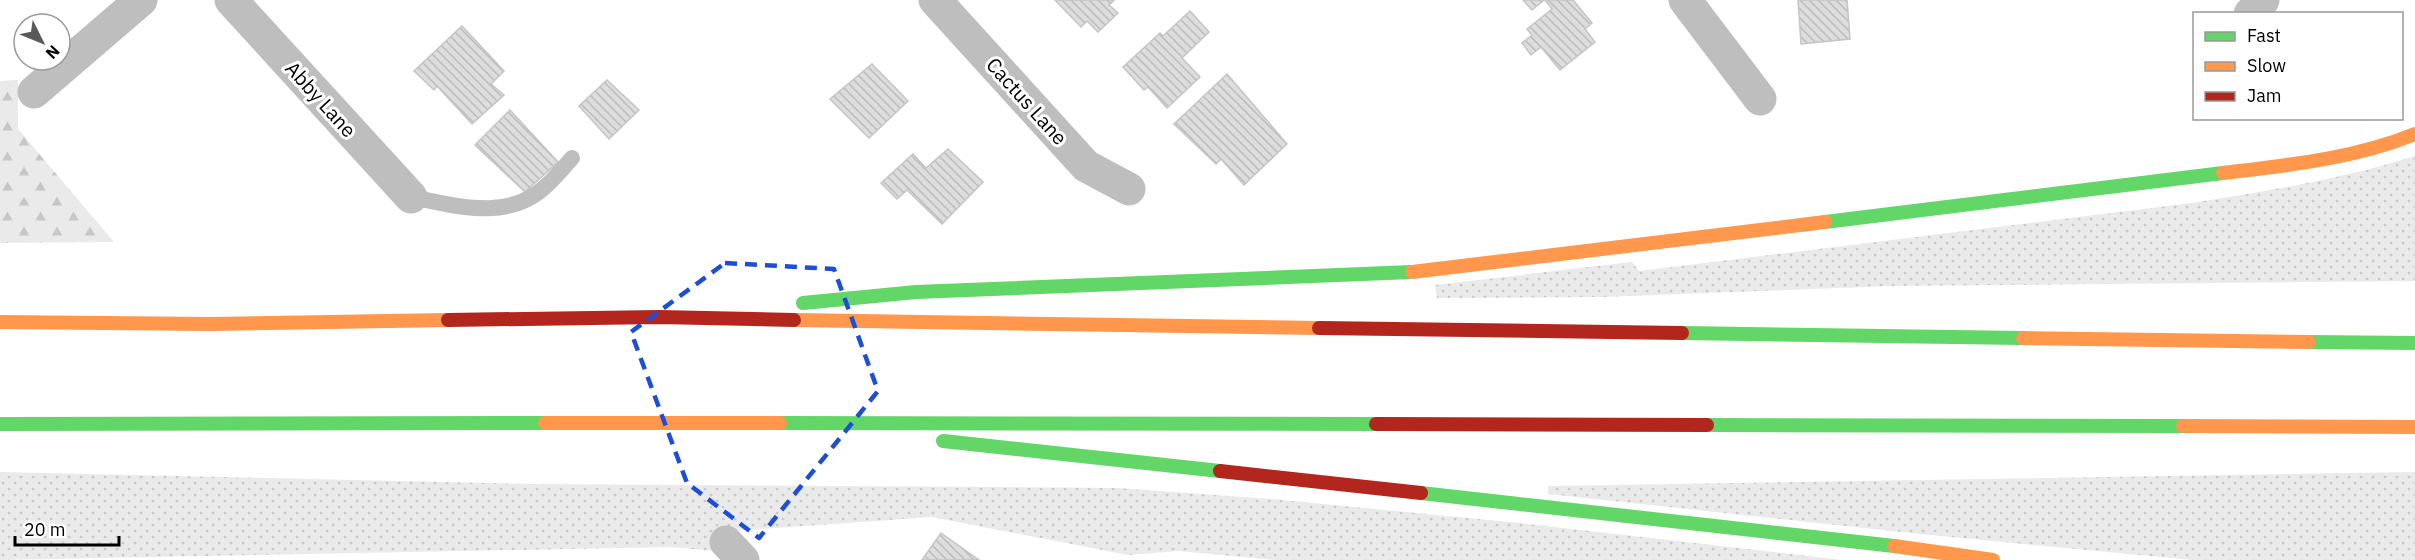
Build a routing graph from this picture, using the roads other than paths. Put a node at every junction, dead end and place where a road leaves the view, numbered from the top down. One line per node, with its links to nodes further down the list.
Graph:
1 (141, 0): 7 (street)
2 (231, 0): 12 (street, Abby Lane)
3 (935, 0): 11 (street, Cactus Lane)
4 (1685, 0): 8 (street)
5 (2263, 0): 6 (street)
6 (2252, 12)
7 (34, 92)
8 (1760, 99)
9 (2415, 134): 13 (highway)
10 (572, 158): 12 (lane)
11 (1129, 189)
12 (411, 197)
13 (659, 317): 14 (highway); 15 (highway)
14 (0, 322)
15 (2414, 343)
16 (772, 423): 17 (highway); 18 (highway); 19 (highway)
17 (0, 424)
18 (2411, 427)
19 (1993, 560)

